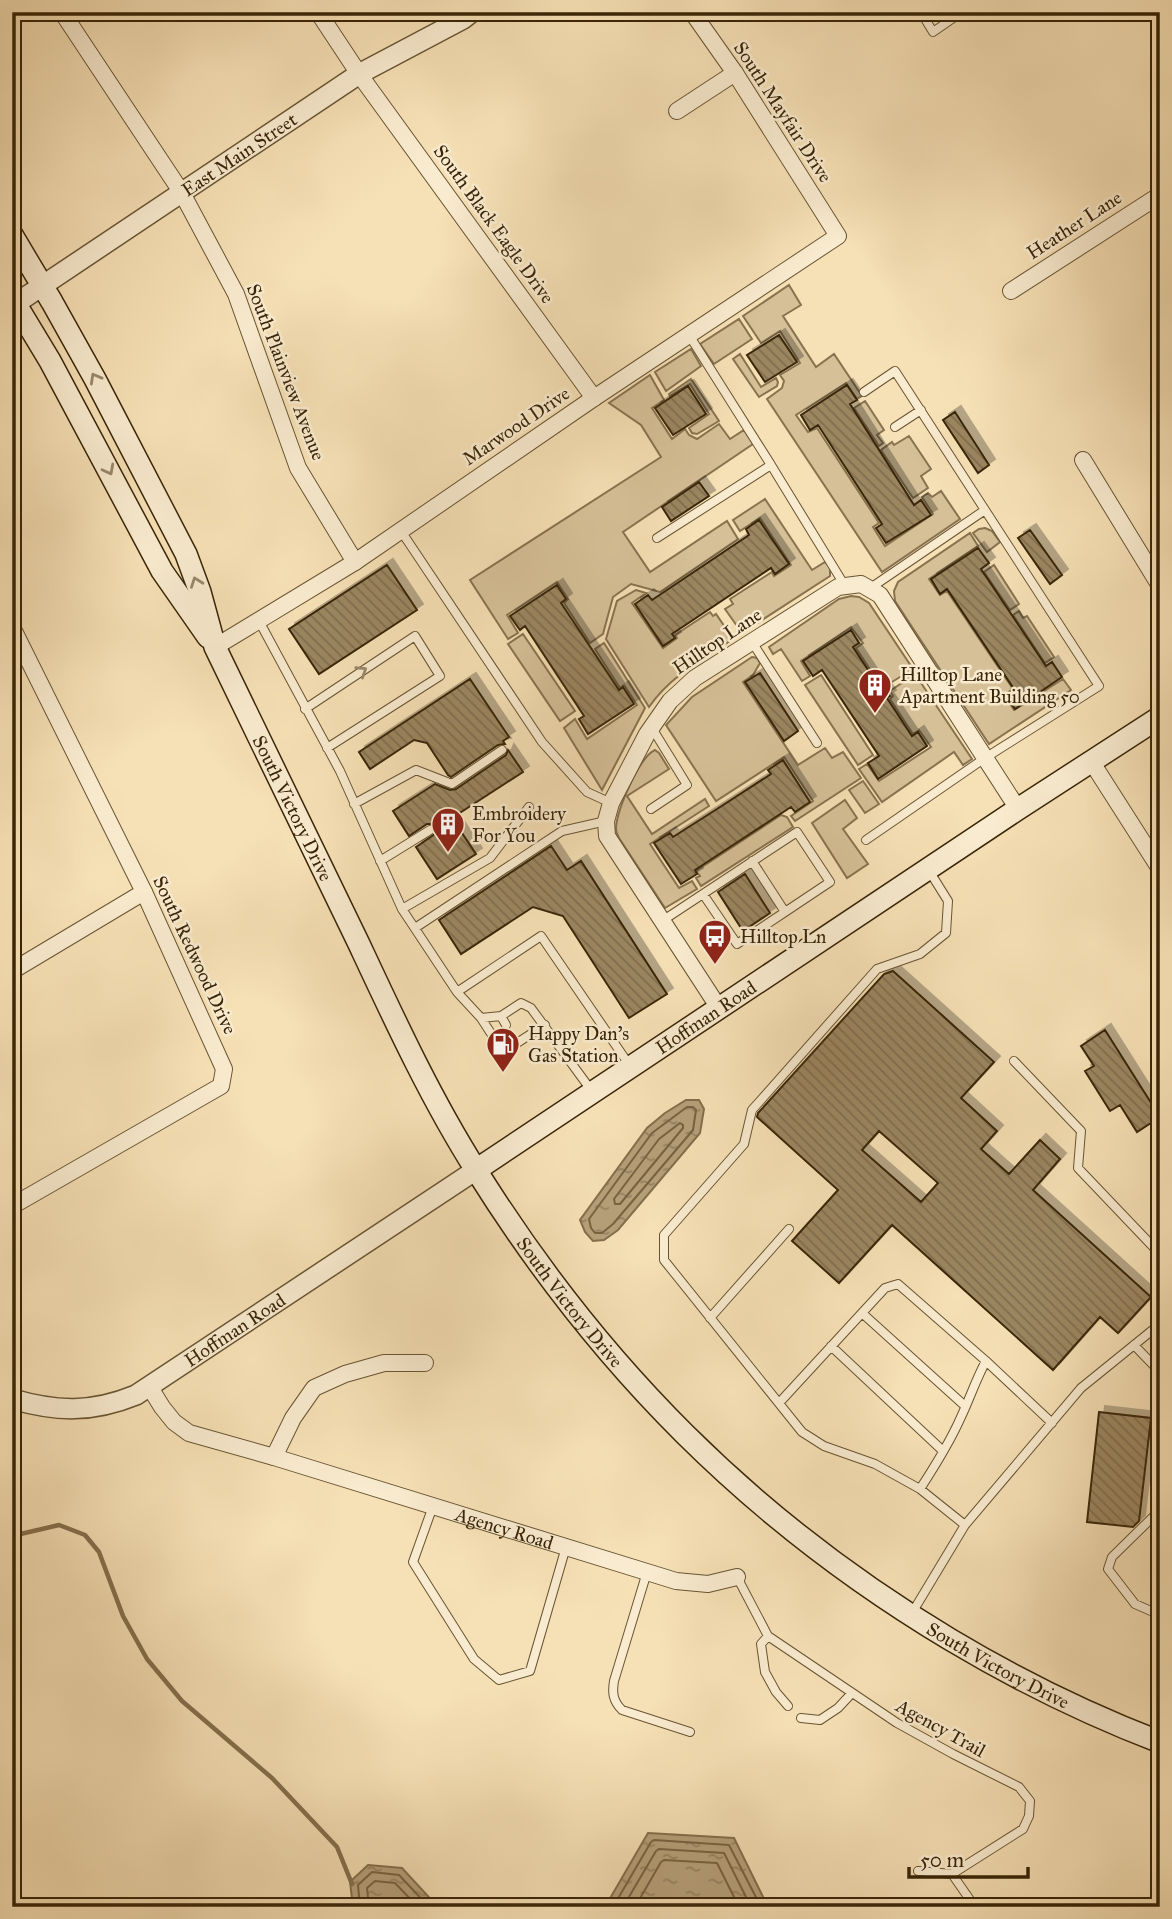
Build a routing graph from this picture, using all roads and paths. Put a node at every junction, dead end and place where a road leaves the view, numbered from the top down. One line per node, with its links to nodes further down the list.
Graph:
1 (62, 12): 10 (street, South Plainview Avenue)
2 (318, 12): 8 (street, South Black Eagle Drive)
3 (472, 12): 8 (street, East Main Street)
4 (692, 12): 7 (street, South Mayfair Drive)
5 (921, 12): 6 (lane)
6 (962, 12)
7 (735, 73): 9 (street); 13 (street, South Mayfair Drive)
8 (359, 74): 10 (street, East Main Street); 19 (street, South Black Eagle Drive)
9 (677, 111)
10 (182, 193): 14 (street, East Main Street); 27 (street, South Plainview Avenue)
11 (1160, 195): 15 (street, Heather Lane)
12 (12, 235): 14 (main road, South Victory Drive)
13 (838, 236): 17 (street, Marwood Drive)
14 (43, 286): 16 (street, East Main Street); 34 (main road, South Victory Drive, one-way to 14)
15 (1011, 291)
16 (13, 302): 34 (main road, South Victory Drive, one-way to 34)
17 (689, 335): 19 (street, Marwood Drive); 23 (lane)
18 (864, 392): 20 (lane)
19 (594, 398): 25 (street, Marwood Drive)
20 (921, 411): 21 (lane); 24 (lane)
21 (895, 427)
22 (1083, 460): 29 (street)
23 (771, 464): 26 (lane); 28 (lane)
24 (985, 510): 30 (lane); 41 (lane)
25 (401, 531): 27 (street, Marwood Drive); 43 (lane)
26 (657, 538)
27 (355, 562): 31 (street, Marwood Drive)
28 (845, 586): 30 (street); 33 (street, Hilltop Lane)
29 (1160, 586)
30 (869, 589): 41 (street)
31 (259, 621): 34 (street, Marwood Drive); 35 (lane)
32 (12, 627): 55 (street, South Redwood Drive)
33 (752, 642): 37 (street, Hilltop Lane); 38 (lane)
34 (215, 647): 71 (main road, South Victory Drive)
35 (305, 709): 39 (lane); 39 (lane, one-way to 39)
36 (1160, 717): 42 (main road, Hoffman Road)
37 (652, 728): 43 (street, Hilltop Lane); 47 (lane)
38 (817, 743)
39 (327, 748): 44 (lane)
40 (502, 750): 44 (lane)
41 (985, 758): 46 (street); 50 (lane)
42 (1091, 761): 46 (main road, Hoffman Road); 54 (street)
43 (611, 803): 48 (street, Hilltop Lane)
44 (354, 804): 51 (lane)
45 (528, 807): 57 (lane)
46 (1018, 808): 53 (main road, Hoffman Road)
47 (651, 809)
48 (606, 821): 59 (street); 60 (lane)
49 (430, 830): 51 (lane)
50 (866, 840)
51 (380, 861): 57 (lane)
52 (752, 861): 56 (lane); 58 (lane); 58 (lane)
53 (928, 868): 63 (main road, Hoffman Road); 76 (lane)
54 (1160, 869)
55 (144, 892): 61 (street); 72 (street, South Redwood Drive)
56 (703, 894): 58 (lane); 59 (lane)
57 (402, 909): 60 (lane)
58 (785, 912)
59 (662, 921): 63 (street)
60 (415, 928): 62 (lane)
61 (12, 971)
62 (457, 992): 65 (lane); 69 (lane)
63 (719, 1008): 69 (main road, Hoffman Road)
64 (500, 1016): 65 (lane); 66 (lane); 67 (lane)
65 (481, 1018): 67 (lane)
66 (506, 1025)
67 (545, 1025): 70 (lane)
68 (1014, 1061): 74 (lane)
69 (631, 1067): 70 (main road, Hoffman Road)
70 (593, 1093): 71 (main road, Hoffman Road)
71 (476, 1170): 83 (street, Hoffman Road); 97 (main road, South Victory Drive)
72 (12, 1206)
73 (789, 1229): 76 (lane)
74 (1160, 1254)
75 (862, 1312): 79 (lane); 80 (lane); 86 (lane)
76 (710, 1318): 85 (lane)
77 (1160, 1324): 78 (lane)
78 (1134, 1345): 82 (lane); 87 (lane)
79 (831, 1346): 85 (lane); 88 (lane)
80 (986, 1361): 86 (lane); 87 (lane)
81 (425, 1363): 89 (street)
82 (1160, 1372)
83 (149, 1386): 84 (street); 89 (street, Agency Road)
84 (12, 1399)
85 (779, 1404): 90 (lane)
86 (965, 1406): 88 (lane)
87 (1052, 1423): 93 (lane)
88 (943, 1451): 90 (lane)
89 (274, 1457): 91 (street, Agency Road)
90 (920, 1489): 93 (lane)
91 (433, 1506): 94 (street, Agency Road); 94 (lane)
92 (1160, 1510): 98 (lane)
93 (965, 1525): 97 (lane)
94 (566, 1547): 95 (street, Agency Road)
95 (647, 1572): 96 (street, Agency Road); 103 (lane)
96 (737, 1577): 99 (lane, Agency Trail)
97 (911, 1615): 104 (main road, South Victory Drive)
98 (1160, 1615)
99 (768, 1636): 100 (lane, Agency Trail); 101 (lane)
100 (852, 1693): 102 (lane); 106 (lane, Agency Trail)
101 (788, 1706)
102 (801, 1717)
103 (690, 1732)
104 (1160, 1742)
105 (918, 1871): 106 (lane)
106 (952, 1874): 107 (lane)
107 (975, 1907)

